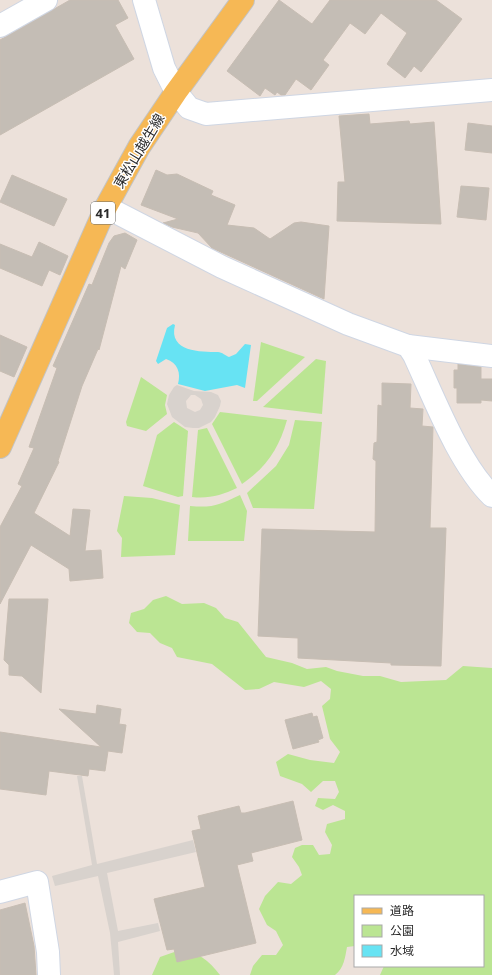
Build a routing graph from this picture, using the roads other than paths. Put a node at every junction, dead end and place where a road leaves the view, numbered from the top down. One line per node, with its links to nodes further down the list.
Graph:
1 (46, 0): 4 (street)
2 (144, 0): 6 (street)
3 (243, 0): 6 (main road, 東松山越生線 / 41)
4 (0, 26)
5 (492, 90): 6 (street)
6 (176, 92): 7 (main road, 東松山越生線 / 41)
7 (106, 207): 8 (street); 10 (main road, 東松山越生線 / 41)
8 (408, 346): 9 (street); 11 (street)
9 (492, 356)
10 (0, 447)
11 (492, 496)
12 (0, 892): 13 (street)
13 (49, 975)

